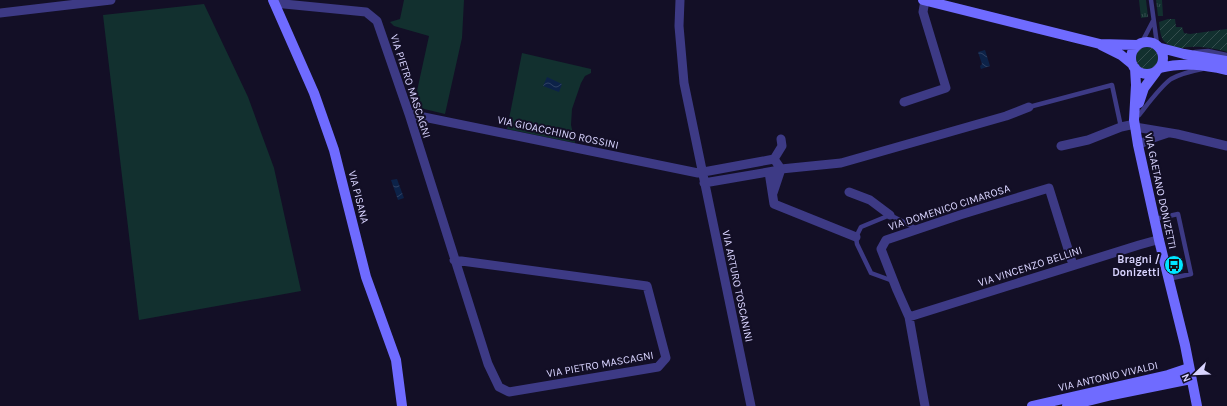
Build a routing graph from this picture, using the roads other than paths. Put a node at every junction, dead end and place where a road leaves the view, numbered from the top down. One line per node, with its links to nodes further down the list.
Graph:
1 (111, 0): 6 (street)
2 (680, 0): 30 (street, VIA ARTURO TOSCANINI)
3 (924, 0): 9 (street); 18 (street)
4 (1151, 0): 7 (lane)
5 (274, 2): 20 (street, VIA PIETRO MASCAGNI); 47 (street, VIA PISANA)
6 (0, 13)
7 (1153, 19): 8 (lane); 10 (lane)
8 (1140, 43): 9 (street); 10 (street); 14 (street)
9 (1100, 44): 14 (street)
10 (1159, 46): 11 (street); 16 (street)
11 (1184, 54): 12 (lane); 13 (street)
12 (1227, 55)
13 (1227, 61)
14 (1134, 66): 16 (street); 21 (street, VIA GAETANO DONIZETTI)
15 (1213, 67): 16 (street); 17 (street); 21 (lane)
16 (1158, 70): 21 (street, VIA GAETANO DONIZETTI)
17 (1227, 70)
18 (904, 102)
19 (1029, 107): 22 (lane); 29 (street)
20 (409, 114): 30 (street, VIA GIOACCHINO ROSSINI); 40 (street, VIA PIETRO MASCAGNI)
21 (1136, 121): 22 (street); 23 (street); 25 (street, VIA GAETANO DONIZETTI)
22 (1121, 127): 26 (street)
23 (1168, 133): 25 (street); 27 (street)
24 (781, 139): 28 (street)
25 (1138, 145): 36 (street, VIA GAETANO DONIZETTI)
26 (1061, 146)
27 (1227, 146)
28 (774, 159): 29 (street); 30 (street)
29 (781, 169): 31 (street); 34 (street)
30 (702, 172): 32 (street, VIA ARTURO TOSCANINI)
31 (769, 172): 32 (street); 34 (street)
32 (704, 183): 48 (street, VIA ARTURO TOSCANINI)
33 (849, 192): 35 (street)
34 (772, 195): 38 (street)
35 (890, 215): 37 (lane); 38 (lane)
36 (1154, 219): 39 (street, VIA GAETANO DONIZETTI); 42 (lane)
37 (918, 229): 41 (street, VIA DOMENICO CIMAROSA); 43 (street, VIA DOMENICO CIMAROSA)
38 (856, 237): 43 (lane)
39 (1159, 240): 41 (street, VIA VINCENZO BELLINI); 42 (street, VIA GAETANO DONIZETTI)
40 (454, 260): 40 (street, VIA PIETRO MASCAGNI)
41 (1073, 265): 44 (street, VIA VINCENZO BELLINI)
42 (1168, 279): 45 (street, VIA GAETANO DONIZETTI)
43 (894, 281): 44 (street, VIA DOMENICO CIMAROSA)
44 (909, 317): 49 (street, VIA DOMENICO CIMAROSA)
45 (1189, 368): 46 (street, VIA GAETANO DONIZETTI); 50 (street, VIA ANTONIO VIVALDI)
46 (1191, 379): 51 (street, VIA ANTONIO VIVALDI); 52 (street, VIA GAETANO DONIZETTI)
47 (402, 406)
48 (751, 406)
49 (925, 406)
50 (1032, 406)
51 (1067, 406)
52 (1197, 406)

